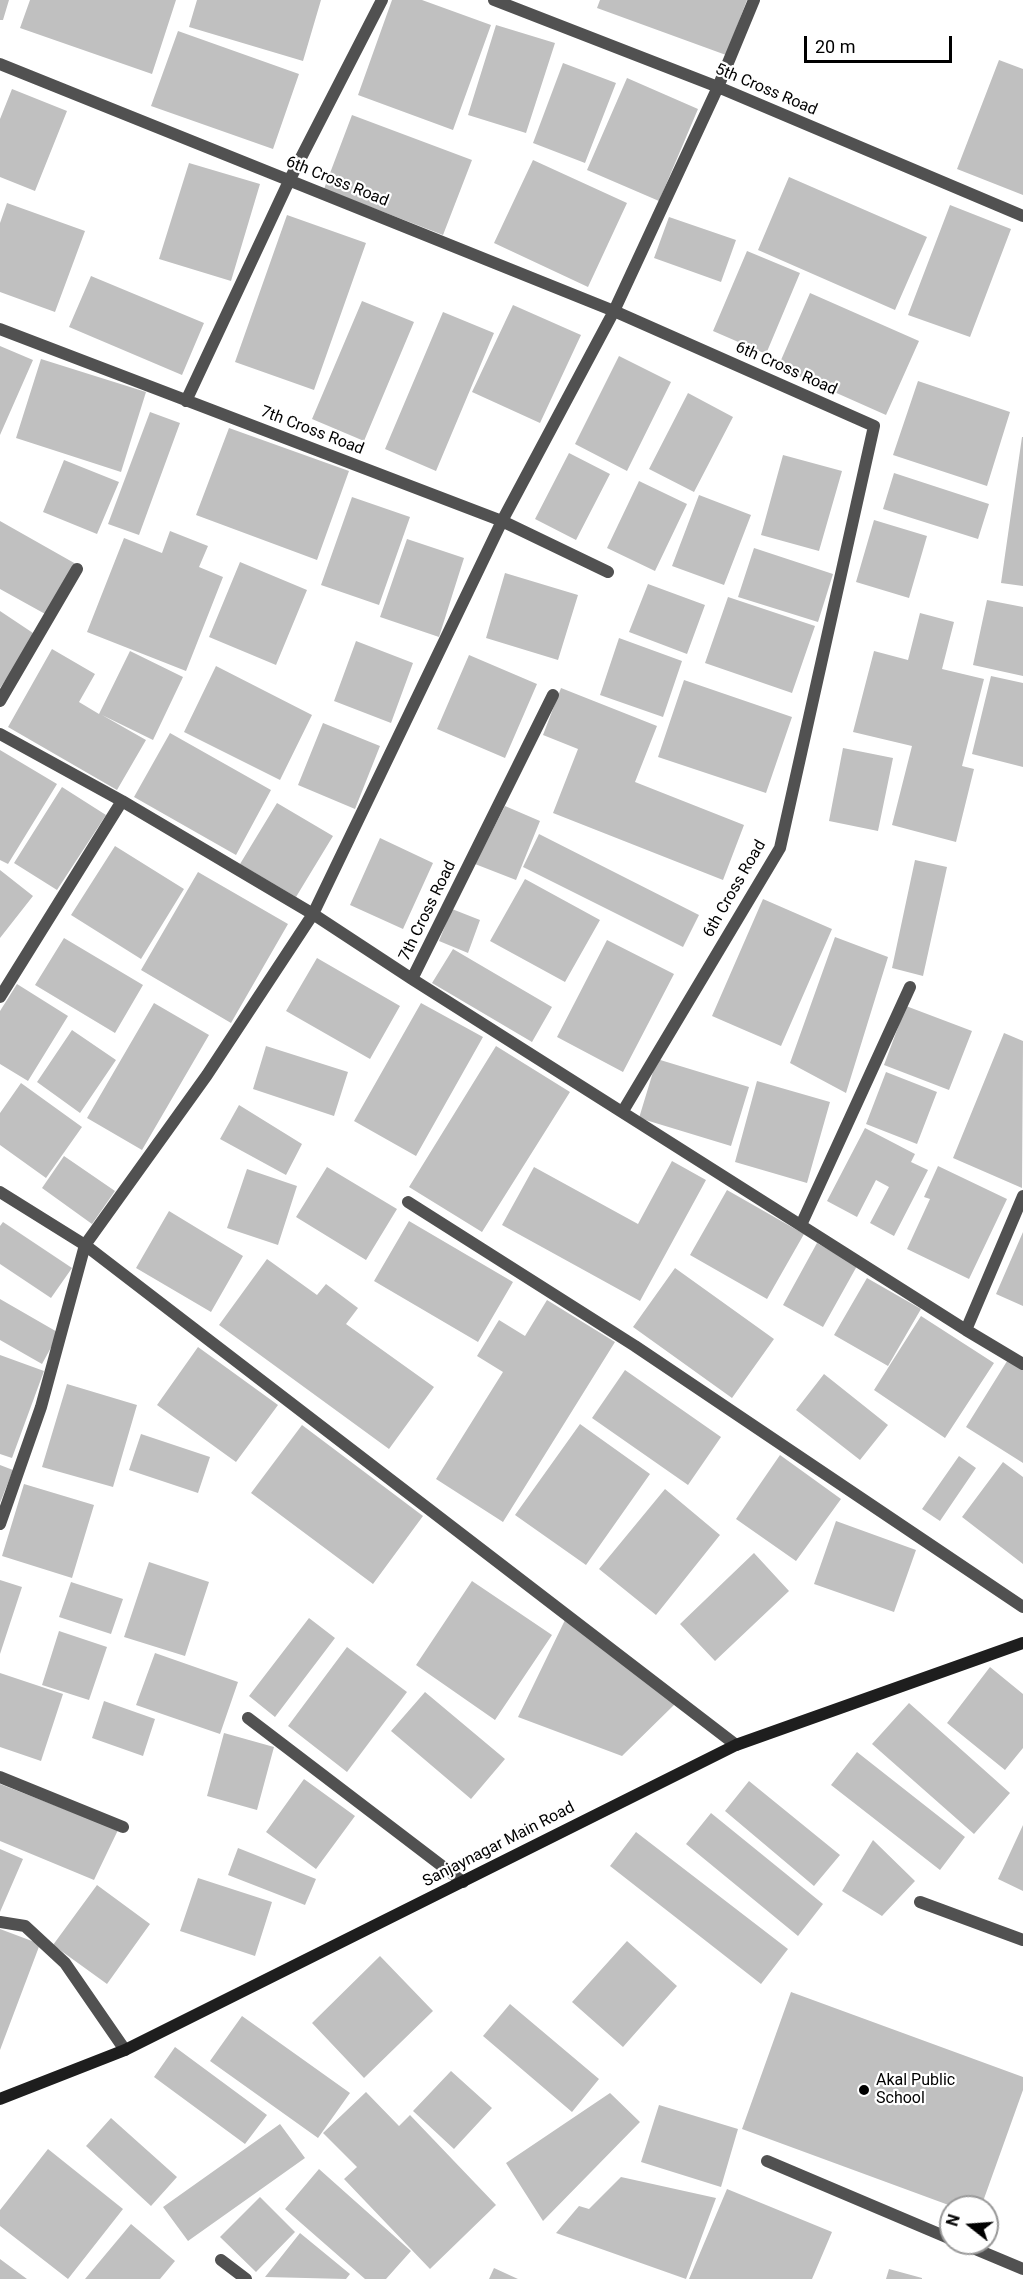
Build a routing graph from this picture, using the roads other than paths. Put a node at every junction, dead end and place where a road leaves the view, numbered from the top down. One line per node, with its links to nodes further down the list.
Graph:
1 (382, 0): 6 (street)
2 (495, 0): 5 (street, 5th Cross Road)
3 (754, 0): 5 (street)
4 (0, 64): 6 (street, 6th Cross Road)
5 (718, 87): 7 (street, 5th Cross Road); 8 (street)
6 (289, 181): 8 (street, 6th Cross Road); 10 (street)
7 (1023, 216)
8 (614, 311): 11 (street); 22 (street, 6th Cross Road)
9 (0, 330): 10 (street, 7th Cross Road)
10 (186, 401): 11 (street, 7th Cross Road)
11 (502, 521): 13 (street, 7th Cross Road); 18 (street)
12 (77, 569): 15 (street)
13 (608, 572)
14 (553, 695): 19 (street, 7th Cross Road)
15 (0, 701)
16 (0, 734): 17 (street)
17 (122, 801): 18 (street); 21 (street)
18 (314, 914): 19 (street); 27 (street)
19 (412, 980): 22 (street)
20 (910, 987): 26 (street)
21 (0, 997)
22 (623, 1111): 26 (street)
23 (0, 1192): 27 (street)
24 (1023, 1196): 28 (street)
25 (408, 1202): 31 (street)
26 (801, 1225): 28 (street)
27 (85, 1245): 30 (street); 34 (street)
28 (966, 1330): 29 (street)
29 (1023, 1364)
30 (0, 1524)
31 (1023, 1607)
32 (1023, 1643): 34 (street, Sanjaynagar Main Road)
33 (248, 1718): 37 (street)
34 (736, 1745): 37 (street, Sanjaynagar Main Road)
35 (0, 1777): 36 (street)
36 (123, 1827)
37 (463, 1882): 41 (street, Sanjaynagar Main Road)
38 (920, 1902): 40 (street)
39 (0, 1922): 41 (street)
40 (1023, 1940)
41 (125, 2050): 42 (street, Sanjaynagar Main Road)
42 (0, 2099)
43 (767, 2161): 44 (street)
44 (939, 2234)
45 (990, 2255): 47 (street)
46 (221, 2260): 48 (street)
47 (1023, 2269)
48 (246, 2279)

